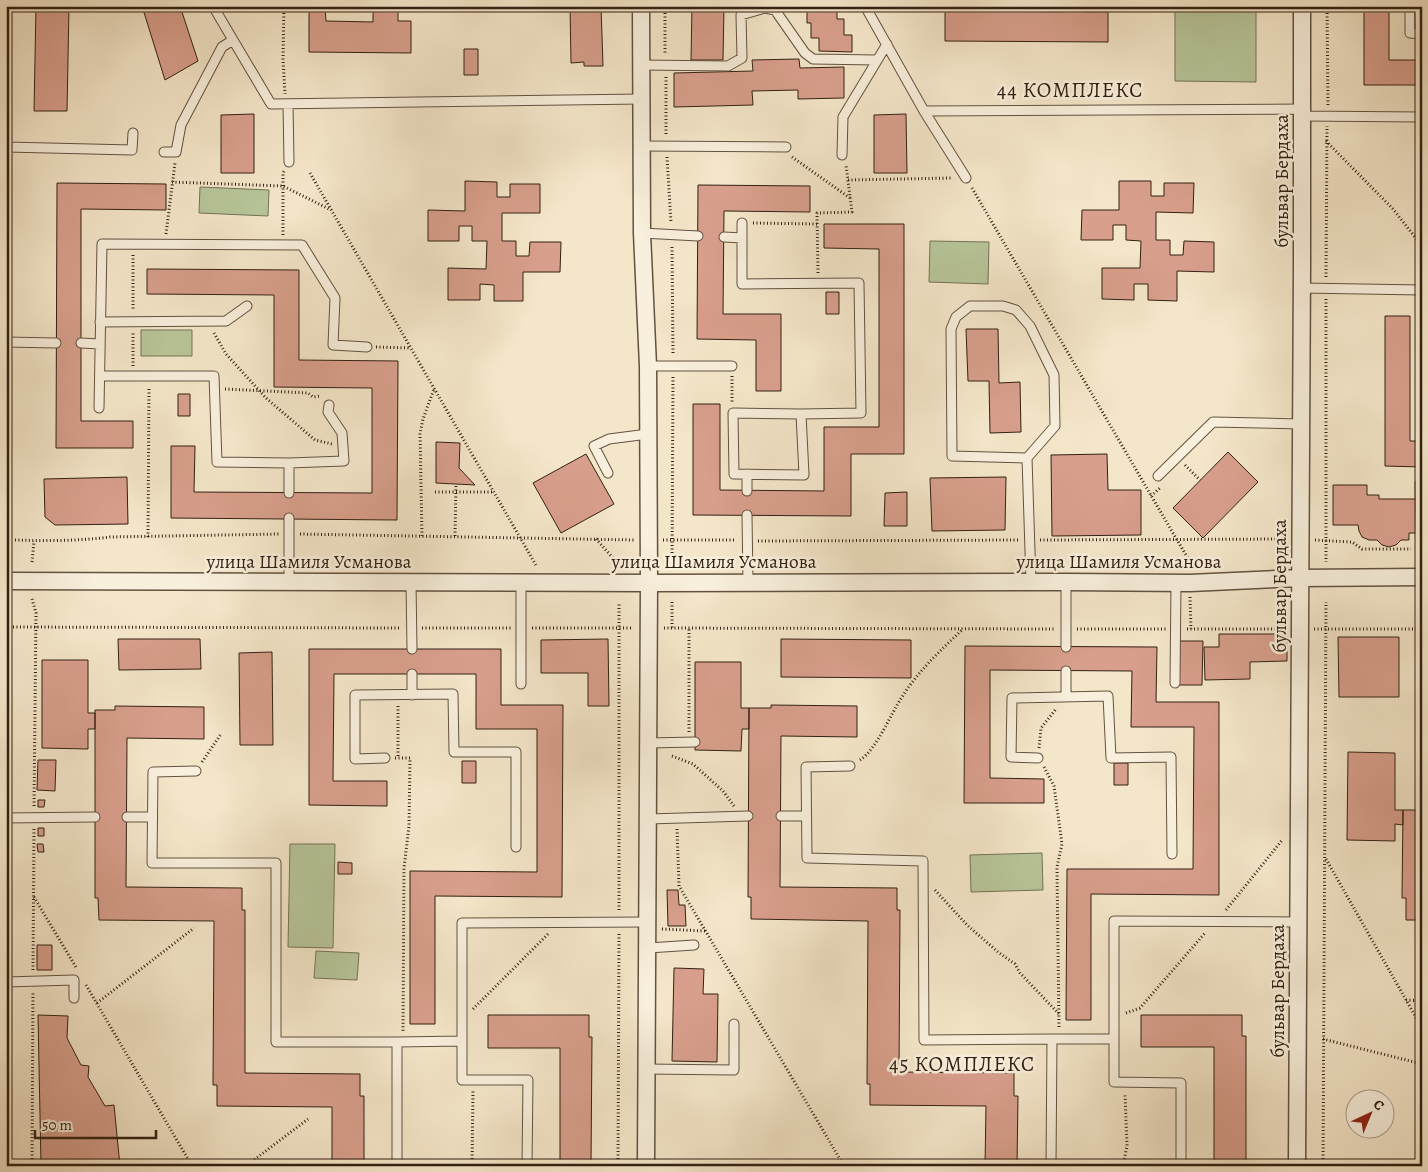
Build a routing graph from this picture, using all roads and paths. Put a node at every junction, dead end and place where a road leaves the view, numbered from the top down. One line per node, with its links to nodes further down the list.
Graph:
1 (213, 6): 8 (lane)
2 (284, 6): 13 (path)
3 (641, 6): 11 (street)
4 (865, 6): 9 (lane)
5 (1302, 6): 15 (street, бульвар Бердаха)
6 (1410, 6): 7 (lane)
7 (1422, 34)
8 (233, 40): 13 (lane); 23 (lane)
9 (886, 44): 10 (lane); 14 (lane)
10 (876, 60): 11 (lane); 24 (lane)
11 (642, 65): 12 (street)
12 (642, 99): 13 (lane); 19 (street)
13 (288, 104): 25 (lane)
14 (924, 111): 15 (lane); 27 (lane)
15 (1302, 112): 16 (lane); 43 (street, бульвар Бердаха)
16 (1422, 117)
17 (133, 133): 20 (lane)
18 (1326, 140): 41 (path)
19 (642, 146): 21 (lane); 35 (street)
20 (6, 147)
21 (786, 147): 31 (path)
22 (164, 152): 23 (lane)
23 (176, 152): 29 (path)
24 (842, 155): 28 (path)
25 (289, 162): 30 (path)
26 (310, 173): 32 (path)
27 (966, 178): 28 (path); 106 (path)
28 (848, 180): 31 (path)
29 (172, 182): 30 (path); 39 (path)
30 (283, 186): 32 (path); 40 (path)
31 (851, 199): 34 (path)
32 (332, 210): 53 (path)
33 (742, 223): 34 (path); 38 (lane)
34 (817, 224): 42 (path)
35 (642, 233): 36 (lane); 54 (street)
36 (698, 236)
37 (724, 237): 38 (lane)
38 (742, 238): 42 (lane)
39 (164, 244): 40 (lane); 47 (lane)
40 (283, 245): 52 (lane)
41 (1422, 246)
42 (818, 284): 65 (lane)
43 (1301, 288): 44 (lane); 66 (street, бульвар Бердаха)
44 (1422, 290)
45 (246, 306): 46 (lane)
46 (208, 321): 47 (lane); 60 (path)
47 (100, 322): 51 (lane)
48 (6, 342): 49 (lane)
49 (56, 343)
50 (81, 343): 51 (lane)
51 (100, 344): 56 (lane)
52 (367, 347): 53 (path)
53 (411, 348): 59 (path)
54 (648, 366): 55 (lane); 67 (street)
55 (732, 366): 64 (path)
56 (100, 376): 57 (lane); 63 (lane)
57 (149, 376): 58 (lane); 87 (path)
58 (215, 389): 60 (path); 71 (lane)
59 (434, 389): 81 (path); 85 (path)
60 (260, 392): 61 (path); 68 (path)
61 (321, 396)
62 (329, 405): 68 (lane)
63 (99, 408)
64 (733, 413): 65 (lane); 73 (lane)
65 (802, 414): 73 (lane)
66 (1301, 424): 69 (lane); 89 (street, бульвар Бердаха)
67 (648, 434): 72 (lane); 105 (street)
68 (343, 447): 71 (lane)
69 (1177, 457): 74 (lane); 75 (path)
70 (1028, 458): 70 (lane); 103 (lane)
71 (289, 463): 82 (lane)
72 (608, 473)
73 (747, 474): 78 (lane)
74 (1158, 476)
75 (1200, 480)
76 (456, 484): 80 (path)
77 (1420, 484): 91 (lane)
78 (747, 491)
79 (435, 492): 80 (path)
80 (456, 492): 81 (path); 86 (path)
81 (494, 492): 101 (path)
82 (288, 493)
83 (747, 515): 102 (lane)
84 (289, 518): 98 (lane)
85 (422, 536)
86 (455, 536)
87 (148, 537)
88 (596, 539): 94 (path)
89 (1300, 539): 92 (path); 96 (street, бульвар Бердаха)
90 (34, 541): 93 (path)
91 (1422, 548)
92 (1412, 549)
93 (32, 562)
94 (620, 566)
95 (1422, 577): 96 (street, улица Шамиля Усманова)
96 (1300, 578): 106 (street, улица Шамиля Усманова); 123 (street, бульвар Бердаха)
97 (6, 581): 98 (street, улица Шамиля Усманова)
98 (289, 582): 99 (street, улица Шамиля Усманова)
99 (411, 582): 100 (street, улица Шамиля Усманова); 113 (lane)
100 (521, 582): 101 (street, улица Шамиля Усманова); 114 (lane)
101 (546, 582): 105 (street, улица Шамиля Усманова)
102 (748, 582): 103 (street, улица Шамиля Усманова); 105 (street, улица Шамиля Усманова)
103 (1031, 582): 104 (street, улица Шамиля Усманова)
104 (1066, 582): 106 (street, улица Шамиля Усманова); 120 (lane)
105 (649, 583): 116 (street)
106 (1183, 583): 121 (lane); 122 (path)
107 (32, 599): 112 (path)
108 (619, 602): 115 (path)
109 (672, 602): 117 (path)
110 (1326, 602): 124 (path)
111 (6, 627): 112 (path)
112 (36, 628): 113 (path); 151 (path)
113 (412, 628): 114 (path); 127 (lane)
114 (521, 628): 115 (path); 131 (lane)
115 (618, 628): 116 (path); 160 (path)
116 (649, 628): 117 (path); 137 (street)
117 (672, 628): 118 (path)
118 (689, 628): 119 (path); 136 (path)
119 (964, 629): 120 (path); 142 (path)
120 (1066, 629): 121 (path); 126 (lane)
121 (1176, 629): 122 (path); 130 (lane)
122 (1191, 629): 123 (path)
123 (1300, 629): 124 (path); 161 (street, бульвар Бердаха)
124 (1326, 629): 125 (path); 156 (path)
125 (1422, 629)
126 (1066, 647)
127 (412, 649)
128 (1066, 671): 134 (lane)
129 (412, 674): 133 (lane)
130 (1176, 683)
131 (521, 684)
132 (398, 695): 133 (lane); 139 (lane); 140 (path)
133 (412, 695): 154 (lane)
134 (1066, 697): 141 (path); 141 (lane); 155 (lane)
135 (221, 734): 143 (path)
136 (692, 742): 137 (lane)
137 (648, 743): 153 (street)
138 (671, 755): 144 (path)
139 (385, 758): 140 (path)
140 (398, 758): 183 (path)
141 (1038, 758): 175 (path)
142 (850, 766): 146 (lane)
143 (196, 771): 149 (lane)
144 (745, 816): 152 (lane)
145 (781, 816): 146 (lane)
146 (806, 816): 157 (lane)
147 (95, 817): 151 (lane)
148 (126, 817): 149 (lane)
149 (152, 817): 183 (lane)
150 (6, 818): 151 (lane)
151 (34, 818): 158 (path)
152 (677, 818): 153 (lane); 164 (path)
153 (648, 819): 162 (street)
154 (516, 847)
155 (1172, 854)
156 (1325, 858): 172 (path); 180 (path)
157 (924, 876): 175 (path); 181 (lane)
158 (34, 896): 167 (path); 170 (path)
159 (559, 922): 160 (lane); 176 (path); 176 (lane)
160 (618, 922): 162 (lane); 195 (path)
161 (1298, 922): 179 (lane); 201 (street, бульвар Бердаха)
162 (655, 926): 164 (path); 166 (street)
163 (194, 928): 174 (path)
164 (706, 931): 197 (path)
165 (694, 945): 166 (lane)
166 (648, 948): 185 (street)
167 (78, 970)
168 (82, 978): 174 (path)
169 (6, 982): 170 (lane)
170 (33, 982): 171 (lane); 189 (path)
171 (74, 998)
172 (1405, 1000): 173 (path); 178 (path)
173 (1422, 1001)
174 (97, 1003): 190 (path)
175 (1059, 1014): 181 (path)
176 (462, 1020): 182 (lane)
177 (734, 1024): 185 (lane)
178 (1422, 1028)
179 (1114, 1039): 181 (lane); 186 (lane)
180 (1323, 1039): 184 (path); 202 (path)
181 (1056, 1040): 198 (lane)
182 (462, 1041): 183 (lane); 194 (lane)
183 (400, 1042): 192 (lane)
184 (1422, 1064)
185 (646, 1069): 196 (street)
186 (1124, 1082): 199 (path); 200 (lane)
187 (473, 1100): 193 (path)
188 (308, 1119): 191 (path)
189 (32, 1166)
190 (192, 1166)
191 (246, 1166)
192 (397, 1166)
193 (472, 1166)
194 (527, 1166)
195 (618, 1166)
196 (646, 1166)
197 (844, 1166)
198 (1051, 1166)
199 (1123, 1166)
200 (1181, 1166)
201 (1297, 1166)
202 (1322, 1166)

